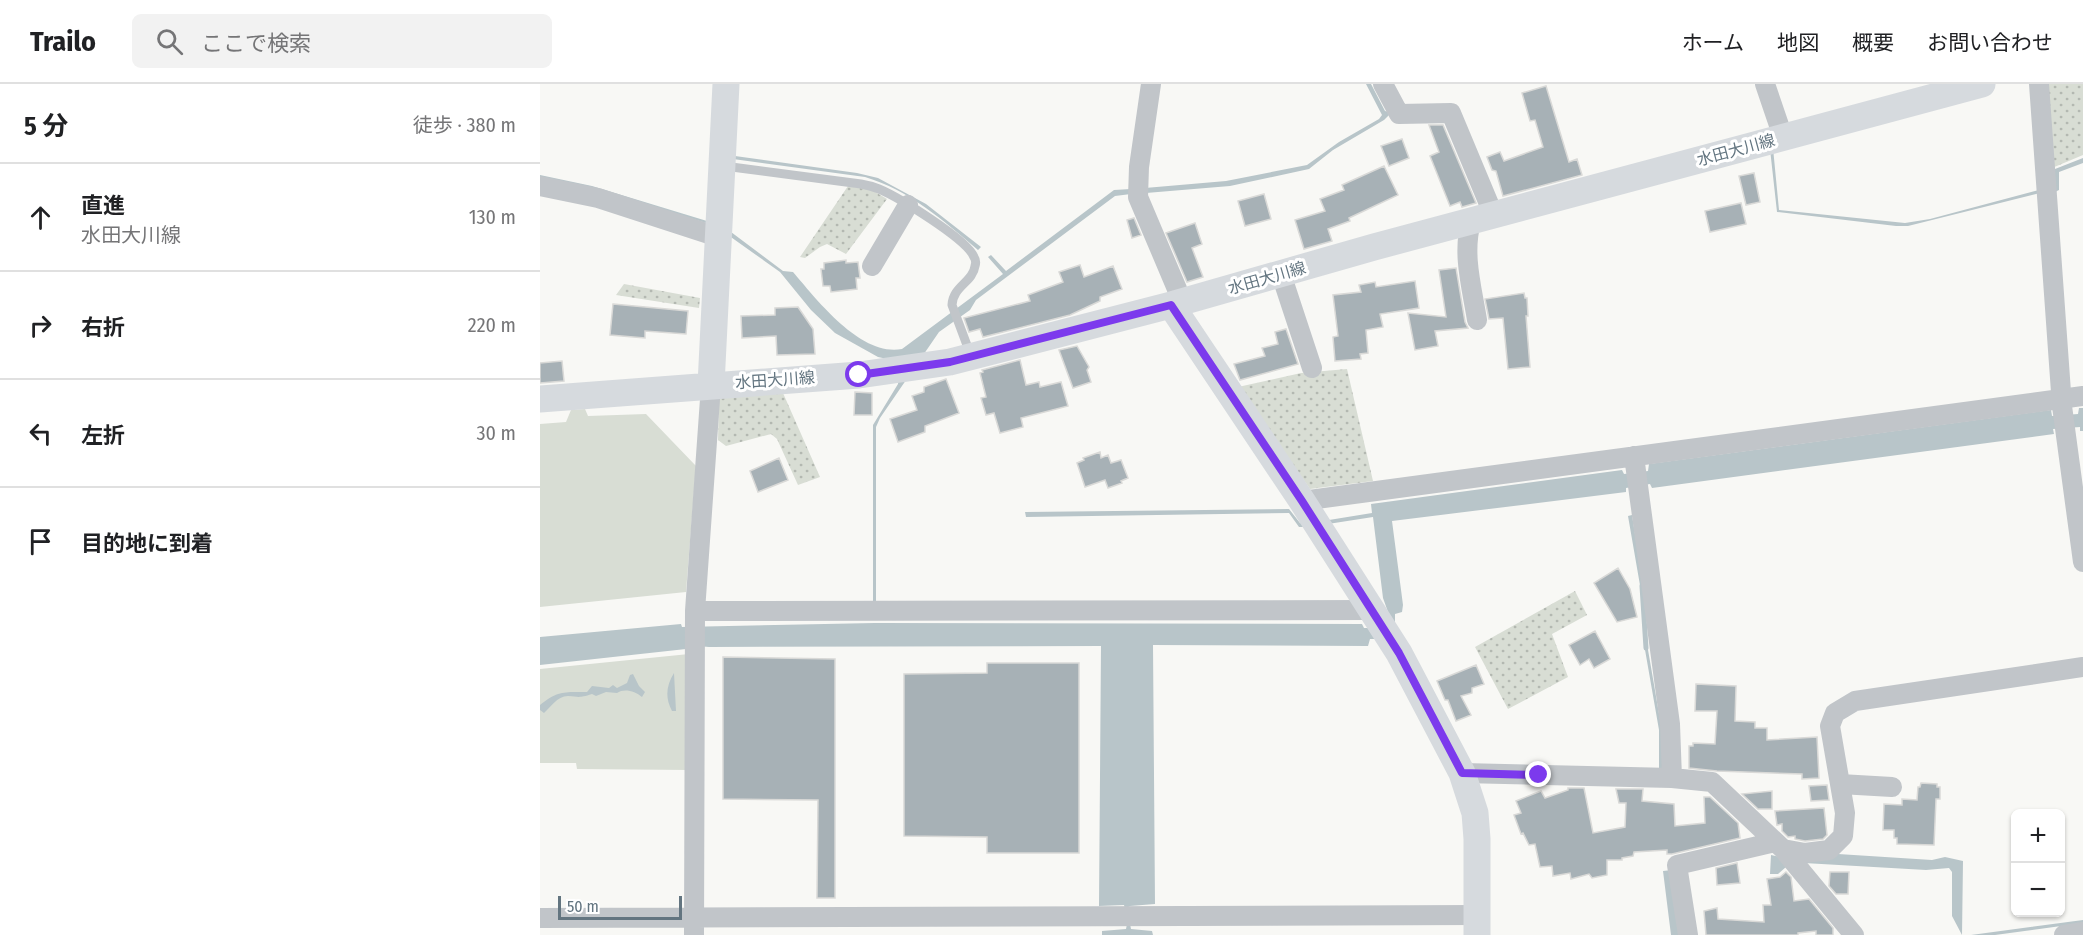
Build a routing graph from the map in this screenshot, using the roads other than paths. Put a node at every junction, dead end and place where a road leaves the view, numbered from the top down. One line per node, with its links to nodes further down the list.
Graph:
1 (726, 84): 8 (main road)
2 (1151, 84): 15 (street)
3 (1383, 84): 11 (street)
4 (1765, 84): 7 (street)
5 (1982, 84): 7 (main road, 水田大川線)
6 (2039, 84): 22 (street)
7 (1783, 137): 11 (main road, 水田大川線)
8 (722, 165): 10 (lane); 12 (main road)
9 (540, 186): 12 (street)
10 (908, 206): 13 (street); 17 (lane)
11 (1483, 219): 14 (main road, 水田大川線); 16 (street)
12 (718, 237): 19 (main road)
13 (872, 266)
14 (1281, 274): 15 (main road, 水田大川線); 18 (street)
15 (1175, 304): 17 (main road, 水田大川線); 24 (main road)
16 (1477, 320)
17 (971, 357): 19 (main road, 水田大川線)
18 (1312, 368)
19 (711, 385): 21 (main road, 水田大川線); 27 (street)
20 (2083, 396): 22 (street)
21 (540, 399)
22 (2062, 403): 23 (street); 25 (street)
23 (1634, 460): 24 (street); 30 (street)
24 (1302, 501): 26 (main road)
25 (2083, 562)
26 (1372, 612): 27 (street); 29 (main road)
27 (695, 615): 36 (street)
28 (2083, 667): 31 (street)
29 (1462, 773): 30 (street); 35 (main road)
30 (1672, 778): 33 (street)
31 (1840, 784): 32 (street); 33 (street)
32 (1892, 787)
33 (1779, 846): 38 (street); 39 (street)
34 (540, 918): 36 (street)
35 (1477, 925): 36 (street)
36 (694, 926)
37 (2083, 932): 40 (street)
38 (1688, 935)
39 (1854, 935)
40 (2064, 935)

